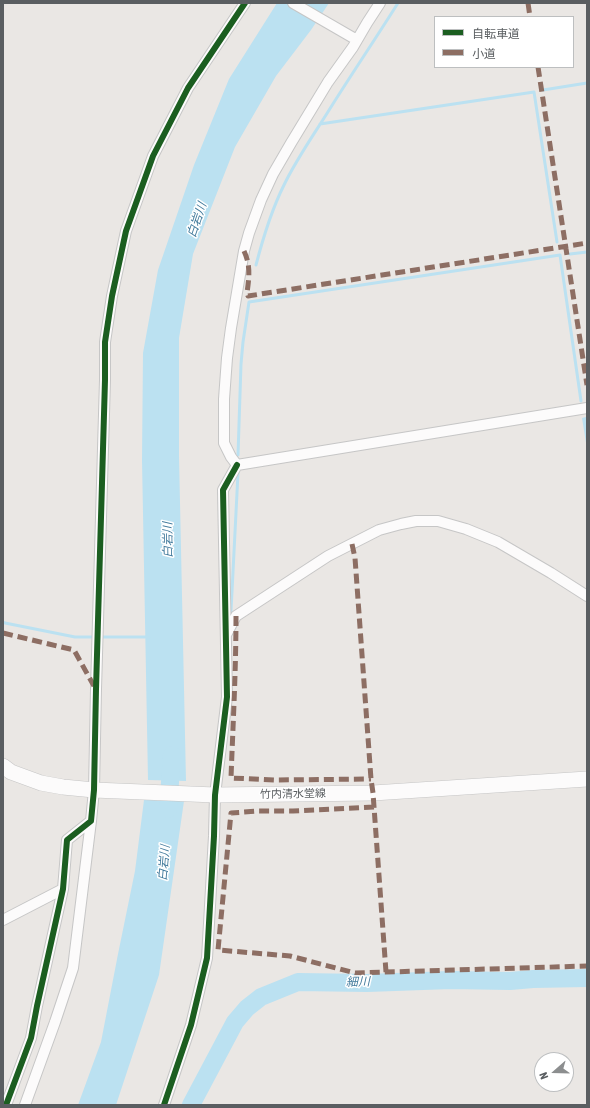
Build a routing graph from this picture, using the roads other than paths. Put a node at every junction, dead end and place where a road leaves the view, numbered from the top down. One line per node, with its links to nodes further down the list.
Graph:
1 (245, 3): 11 (street)
2 (293, 3): 4 (street)
3 (380, 3): 4 (street)
4 (357, 40): 6 (street)
5 (587, 408): 6 (street)
6 (237, 465): 8 (street)
7 (587, 596): 8 (street)
8 (226, 635): 12 (street)
9 (3, 766): 11 (main road, 竹内清水堂線)
10 (587, 779): 12 (main road, 竹内清水堂線)
11 (94, 790): 12 (main road, 竹内清水堂線); 13 (street)
12 (215, 794): 18 (street)
13 (92, 821): 14 (street); 17 (street)
14 (64, 889): 15 (street); 16 (street)
15 (3, 920)
16 (6, 1105)
17 (25, 1105)
18 (164, 1105)

